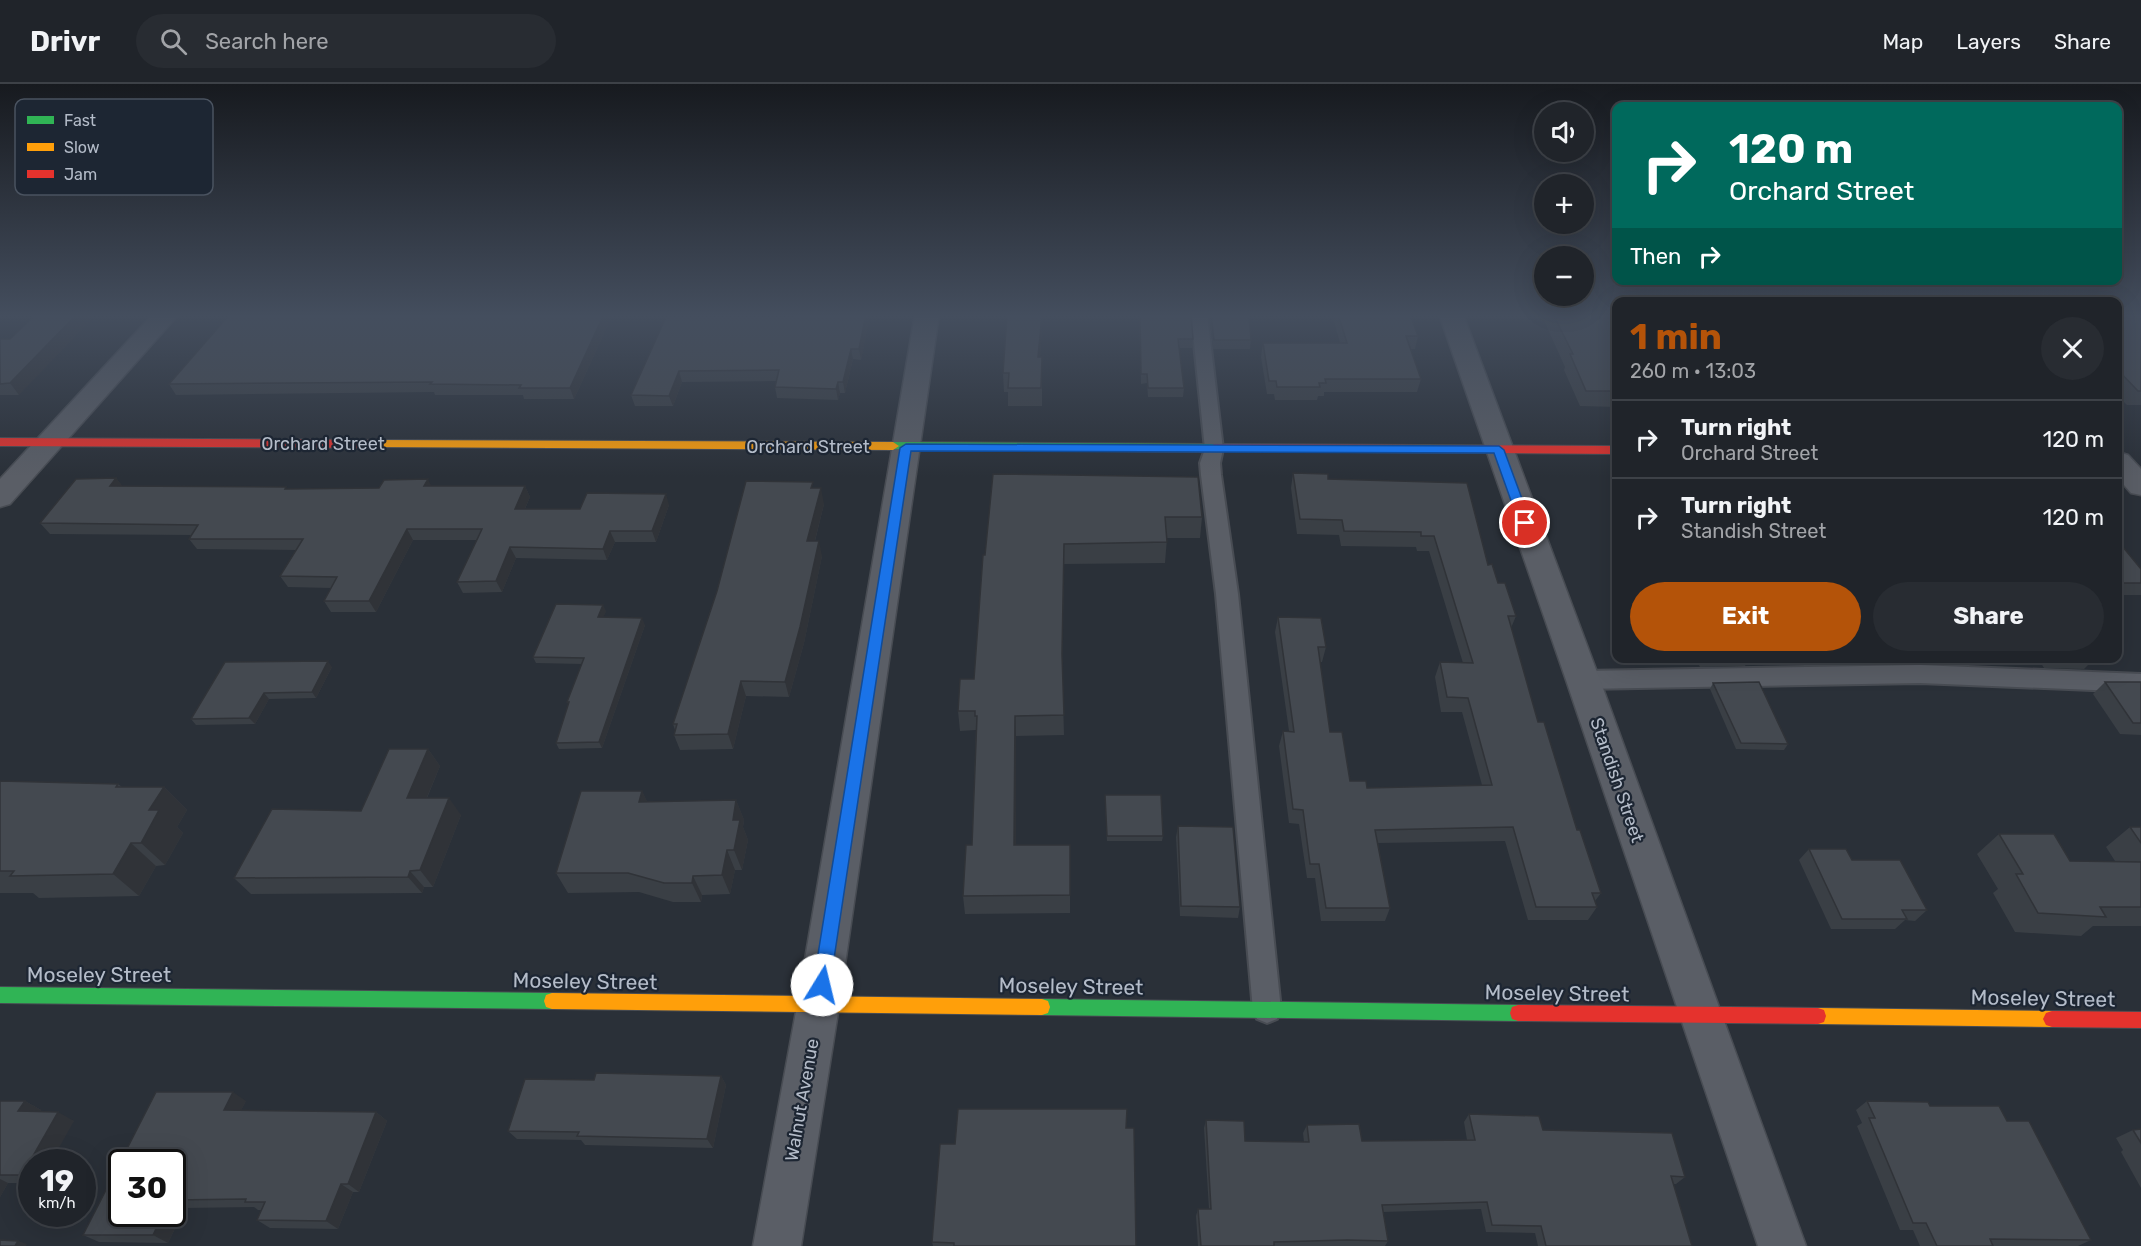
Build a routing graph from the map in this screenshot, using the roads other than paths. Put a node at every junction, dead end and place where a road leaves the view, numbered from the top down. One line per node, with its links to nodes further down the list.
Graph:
1 (117, 368): 6 (street)
2 (919, 368): 7 (street, Walnut Avenue)
3 (1205, 368): 8 (lane)
4 (1470, 368): 9 (street, Standish Street)
5 (0, 442): 6 (street, Orchard Street)
6 (49, 443): 7 (street, Orchard Street); 15 (street)
7 (906, 448): 8 (street, Orchard Street); 19 (street, Walnut Avenue)
8 (1214, 449): 9 (street, Orchard Street); 20 (lane)
9 (1499, 450): 10 (street, Orchard Street); 16 (street, Standish Street)
10 (1612, 450)
11 (2122, 452): 12 (street)
12 (2141, 452)
13 (2122, 465): 14 (street)
14 (2141, 486)
15 (0, 497)
16 (1583, 680): 17 (lane); 21 (street, Standish Street)
17 (2141, 683)
18 (0, 995): 19 (street, Moseley Street)
19 (818, 1006): 20 (street, Moseley Street); 23 (street, Walnut Avenue)
20 (1267, 1010): 21 (street, Moseley Street)
21 (1699, 1015): 22 (street, Moseley Street); 24 (street, Standish Street)
22 (2141, 1020)
23 (777, 1246)
24 (1782, 1246)

